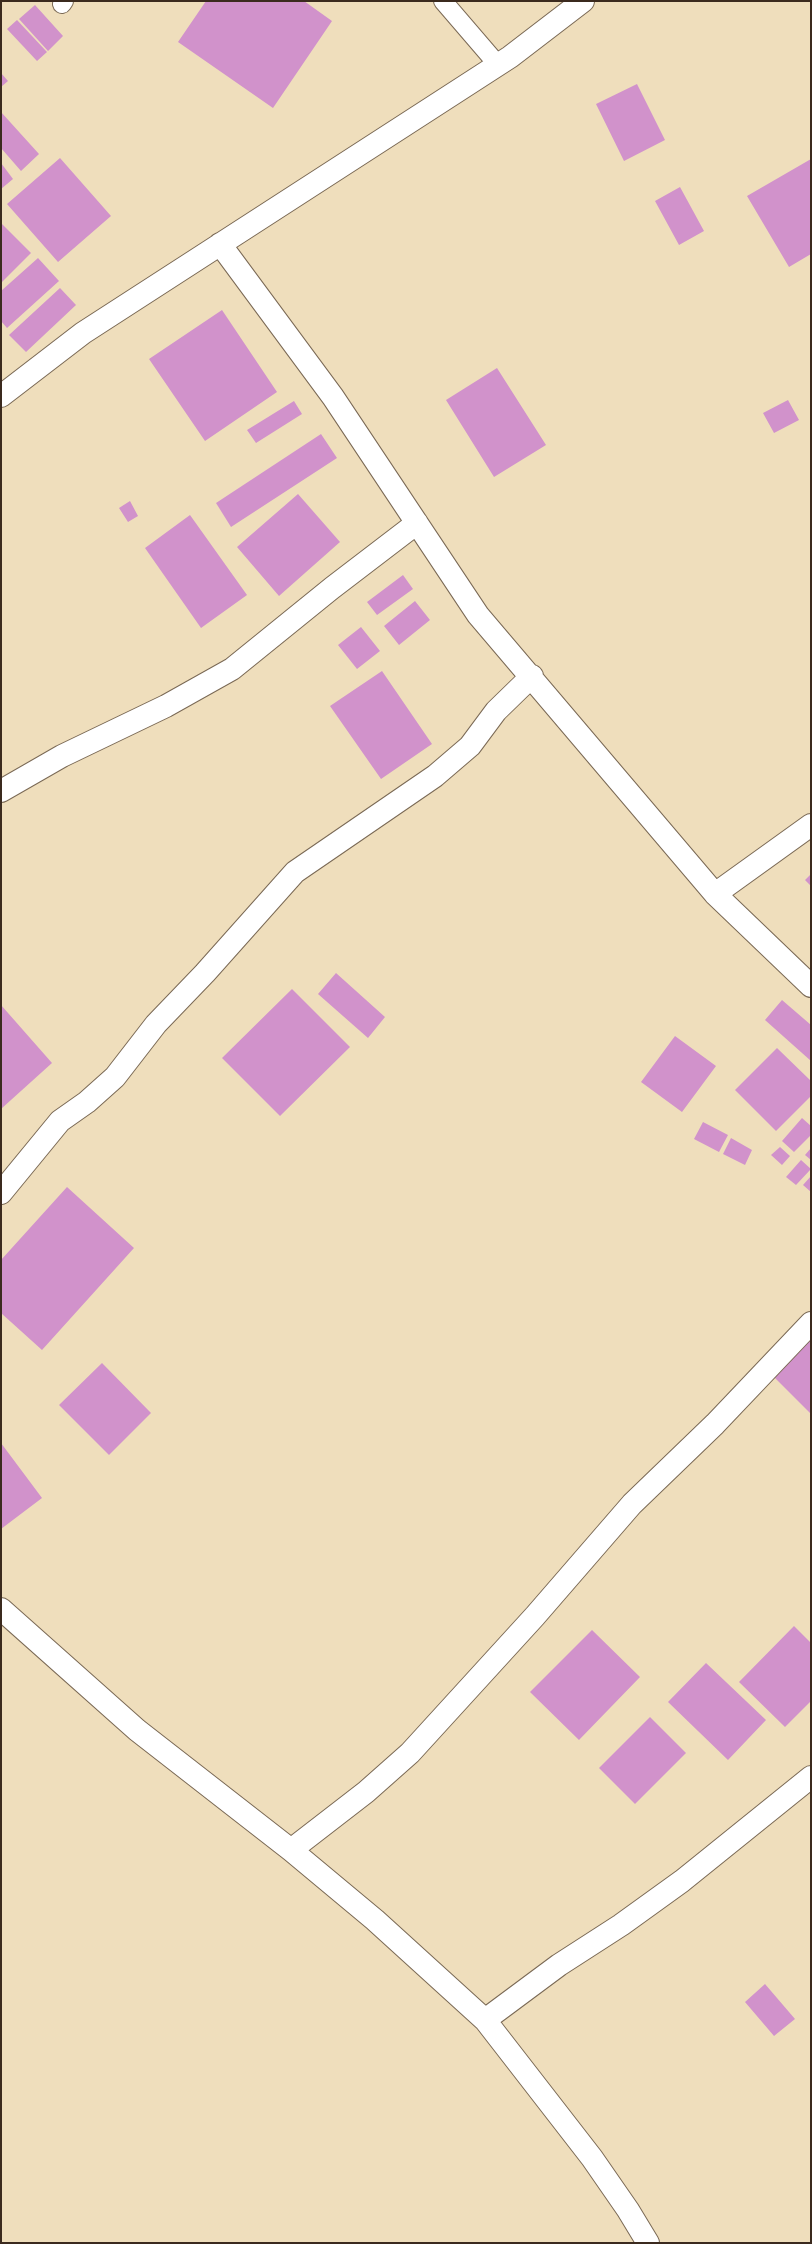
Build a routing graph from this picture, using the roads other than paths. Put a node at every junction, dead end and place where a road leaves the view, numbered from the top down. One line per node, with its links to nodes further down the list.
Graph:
1 (443, 1): 3 (lane)
2 (583, 1): 3 (street)
3 (498, 65): 4 (street)
4 (220, 244): 5 (street); 6 (street)
5 (1, 396)
6 (417, 523): 7 (street); 8 (street)
7 (532, 676): 10 (street); 12 (street)
8 (1, 791)
9 (811, 825): 10 (street)
10 (715, 894): 11 (street)
11 (811, 986)
12 (1, 1193)
13 (811, 1324): 16 (street)
14 (1, 1610): 16 (street)
15 (811, 1777): 17 (street)
16 (291, 1850): 17 (street)
17 (485, 2020): 18 (street)
18 (648, 2243)

